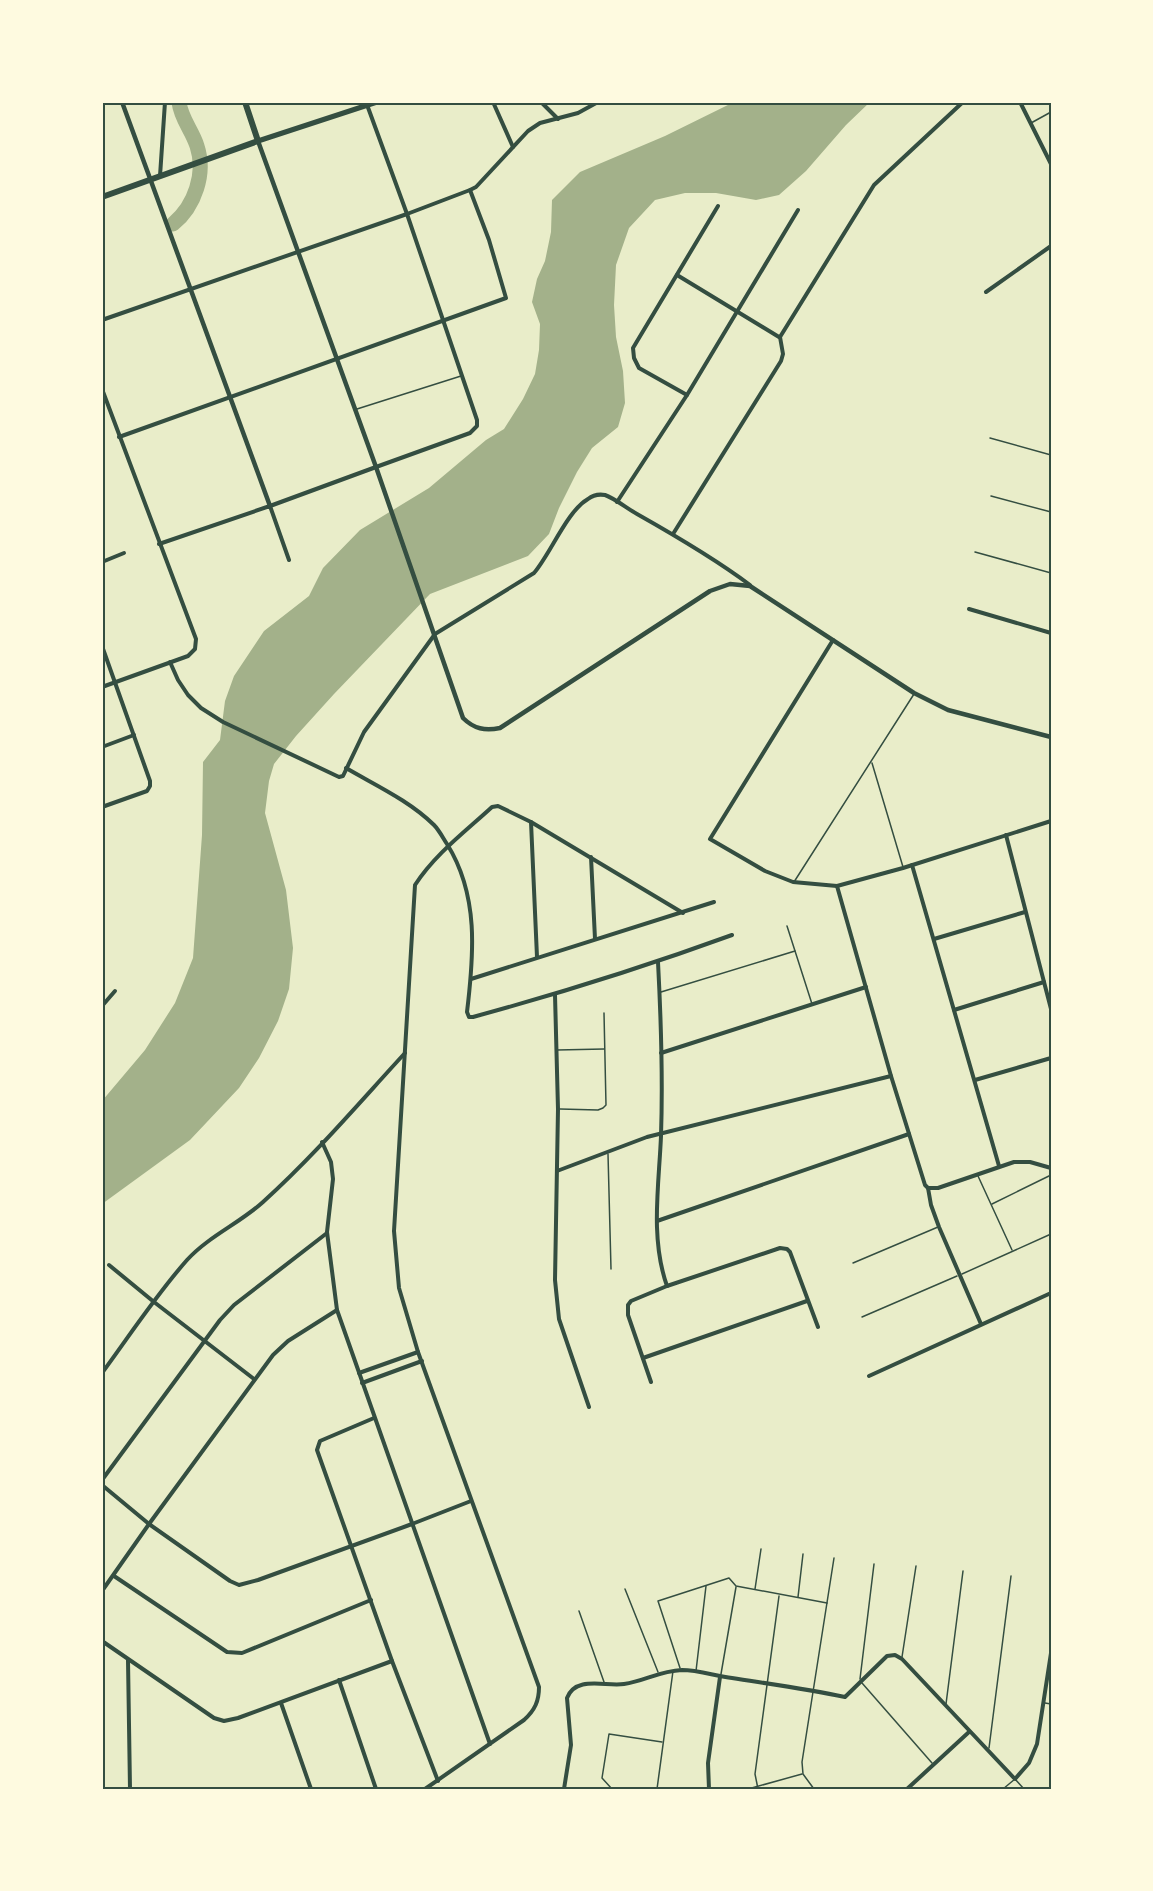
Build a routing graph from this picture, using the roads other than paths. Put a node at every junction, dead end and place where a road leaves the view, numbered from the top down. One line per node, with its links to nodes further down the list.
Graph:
1 (122, 102): 18 (street)
2 (165, 102): 17 (street)
3 (245, 102): 14 (main road)
4 (377, 102): 10 (main road)
5 (493, 102): 15 (street)
6 (541, 102): 12 (street)
7 (598, 102): 12 (street)
8 (963, 102): 32 (street)
9 (1020, 102): 13 (street)
10 (367, 104): 14 (main road); 23 (street)
11 (1051, 112): 13 (lane)
12 (558, 119): 15 (street)
13 (1031, 123): 16 (street)
14 (258, 141): 17 (main road); 25 (street)
15 (513, 147): 19 (street)
16 (1051, 165)
17 (160, 176): 18 (main road)
18 (151, 180): 20 (main road); 27 (street)
19 (470, 190): 23 (street); 31 (street)
20 (102, 197)
21 (718, 206): 26 (street)
22 (798, 210): 29 (street)
23 (407, 214): 25 (street); 31 (street)
24 (1051, 246): 28 (street)
25 (299, 252): 27 (street); 33 (street)
26 (677, 275): 29 (street); 37 (street)
27 (191, 290): 30 (street); 36 (street)
28 (986, 292)
29 (738, 312): 32 (street); 37 (street)
30 (102, 320)
31 (442, 320): 33 (street); 34 (street)
32 (780, 337): 47 (street)
33 (337, 357): 36 (street); 38 (street)
34 (462, 376): 38 (lane); 42 (street)
35 (102, 389): 39 (street)
36 (230, 396): 39 (street); 45 (street)
37 (687, 396): 44 (street)
38 (356, 410): 42 (street)
39 (119, 437): 48 (street)
40 (990, 438): 41 (lane)
41 (1051, 455)
42 (376, 467): 45 (street); 57 (street)
43 (991, 496): 46 (lane)
44 (617, 502): 47 (street); 57 (street)
45 (270, 506): 48 (street); 51 (street)
46 (1051, 512)
47 (673, 534): 54 (street)
48 (159, 544): 60 (street)
49 (975, 552): 53 (lane)
50 (124, 553): 52 (street)
51 (289, 560)
52 (102, 562)
53 (1051, 573)
54 (750, 586): 57 (street); 58 (street)
55 (969, 609): 56 (street)
56 (1051, 633)
57 (435, 634): 68 (street)
58 (833, 640): 63 (street); 77 (street)
59 (102, 646): 61 (street)
60 (170, 662): 61 (street); 68 (street)
61 (115, 683): 62 (street); 64 (street)
62 (102, 687)
63 (914, 693): 65 (street); 67 (lane)
64 (134, 735): 66 (street); 69 (street)
65 (1051, 736)
66 (102, 747)
67 (871, 762): 76 (lane); 77 (lane)
68 (346, 768): 73 (street)
69 (102, 807)
70 (1051, 821): 72 (street)
71 (531, 822): 73 (street); 74 (street); 87 (street)
72 (1006, 835): 75 (street); 80 (street)
73 (448, 846): 89 (street); 102 (street)
74 (591, 857): 81 (street); 84 (street)
75 (912, 865): 76 (street); 85 (street)
76 (903, 868): 78 (street)
77 (794, 882): 78 (street)
78 (837, 886): 91 (street)
79 (714, 902): 81 (street)
80 (1025, 912): 85 (street); 90 (street)
81 (683, 913): 84 (street)
82 (787, 926): 86 (lane)
83 (732, 935): 88 (street)
84 (595, 939): 87 (street)
85 (934, 939): 98 (street)
86 (795, 951): 93 (lane); 95 (lane)
87 (537, 957): 89 (street)
88 (658, 962): 93 (street); 94 (street)
89 (471, 979): 94 (street)
90 (1044, 982): 97 (street); 98 (street)
91 (866, 987): 95 (street); 105 (street)
92 (115, 991): 96 (street)
93 (660, 993): 103 (street)
94 (555, 995): 101 (street)
95 (812, 1005): 103 (street)
96 (102, 1006)
97 (1051, 1009)
98 (954, 1010): 106 (street)
99 (604, 1013): 100 (lane)
100 (604, 1049): 101 (lane); 107 (lane)
101 (557, 1050): 107 (street)
102 (406, 1053): 110 (street); 137 (street)
103 (661, 1053): 108 (street)
104 (1051, 1058): 106 (street)
105 (891, 1076): 108 (street); 109 (street)
106 (975, 1080): 112 (street)
107 (558, 1109): 114 (street)
108 (661, 1134): 111 (street); 119 (street)
109 (909, 1134): 117 (street); 119 (street)
110 (322, 1142): 121 (street); 130 (street)
111 (608, 1153): 114 (street); 126 (lane)
112 (999, 1166): 113 (street); 115 (street)
113 (1051, 1168)
114 (557, 1171): 146 (street)
115 (977, 1175): 117 (street); 118 (lane)
116 (1051, 1175): 118 (lane)
117 (928, 1188): 120 (street)
118 (991, 1204): 123 (lane)
119 (657, 1221): 128 (street)
120 (939, 1227): 124 (lane); 127 (street)
121 (327, 1232): 132 (street); 136 (street)
122 (1051, 1234): 123 (lane)
123 (1012, 1250): 127 (lane)
124 (853, 1263)
125 (109, 1265): 130 (street)
126 (611, 1269)
127 (961, 1275): 133 (lane); 134 (street)
128 (667, 1286): 131 (street); 138 (street)
129 (1051, 1293): 134 (street)
130 (154, 1302): 136 (street); 140 (street)
131 (807, 1302): 135 (street); 138 (street)
132 (337, 1310): 141 (street); 143 (street)
133 (862, 1317)
134 (981, 1324): 142 (street)
135 (818, 1327)
136 (204, 1342): 143 (street); 148 (street)
137 (418, 1352): 139 (street); 141 (street)
138 (643, 1358): 144 (street)
139 (422, 1361): 145 (street); 150 (street)
140 (102, 1373)
141 (359, 1373): 145 (street)
142 (869, 1376)
143 (254, 1380): 151 (street)
144 (651, 1382)
145 (362, 1383): 147 (street)
146 (589, 1407)
147 (374, 1418): 152 (street); 153 (street)
148 (102, 1480)
149 (102, 1485): 151 (street)
150 (471, 1501): 152 (street); 193 (street)
151 (149, 1524): 153 (street); 160 (street)
152 (412, 1524): 153 (street); 193 (street)
153 (352, 1546): 169 (street)
154 (761, 1549): 165 (lane)
155 (803, 1554): 168 (lane)
156 (834, 1558): 170 (lane)
157 (874, 1564): 183 (lane)
158 (916, 1566): 175 (lane)
159 (963, 1571): 190 (lane)
160 (114, 1576): 166 (street); 169 (street)
161 (1011, 1576): 194 (lane)
162 (706, 1585): 163 (lane); 177 (lane); 179 (lane)
163 (736, 1586): 165 (lane); 181 (lane)
164 (626, 1589): 180 (lane)
165 (755, 1590): 167 (lane)
166 (102, 1591)
167 (779, 1595): 168 (lane); 185 (lane)
168 (797, 1598): 170 (lane)
169 (371, 1600): 176 (street)
170 (827, 1603): 186 (lane)
171 (579, 1611): 184 (lane)
172 (102, 1641): 174 (street)
173 (1051, 1654): 188 (street)
174 (128, 1659): 187 (street); 200 (street)
175 (902, 1659): 183 (street); 190 (street)
176 (392, 1661): 182 (street); 198 (street)
177 (681, 1670): 178 (street); 179 (street)
178 (673, 1671): 180 (street); 192 (lane)
179 (696, 1672): 181 (street)
180 (658, 1673): 184 (street)
181 (720, 1676): 185 (street); 207 (street)
182 (339, 1680): 187 (street); 202 (street)
183 (860, 1682): 186 (street); 195 (lane)
184 (604, 1683): 204 (street)
185 (767, 1683): 186 (street); 199 (lane)
186 (813, 1690): 196 (lane)
187 (280, 1702): 201 (street)
188 (1044, 1702): 189 (lane); 197 (street)
189 (1051, 1704)
190 (946, 1706): 191 (street)
191 (969, 1732): 194 (street); 195 (street)
192 (663, 1742): 205 (lane); 206 (lane)
193 (490, 1744): 198 (street)
194 (988, 1750): 197 (street)
195 (934, 1765): 210 (street)
196 (803, 1774): 199 (lane); 209 (lane)
197 (1015, 1779): 211 (lane); 212 (lane)
198 (438, 1781): 203 (street)
199 (757, 1788): 208 (lane)
200 (129, 1789)
201 (310, 1789)
202 (376, 1789)
203 (425, 1789)
204 (564, 1789)
205 (612, 1789)
206 (657, 1789)
207 (709, 1789)
208 (748, 1789)
209 (814, 1789)
210 (907, 1789)
211 (1004, 1789)
212 (1024, 1789)

